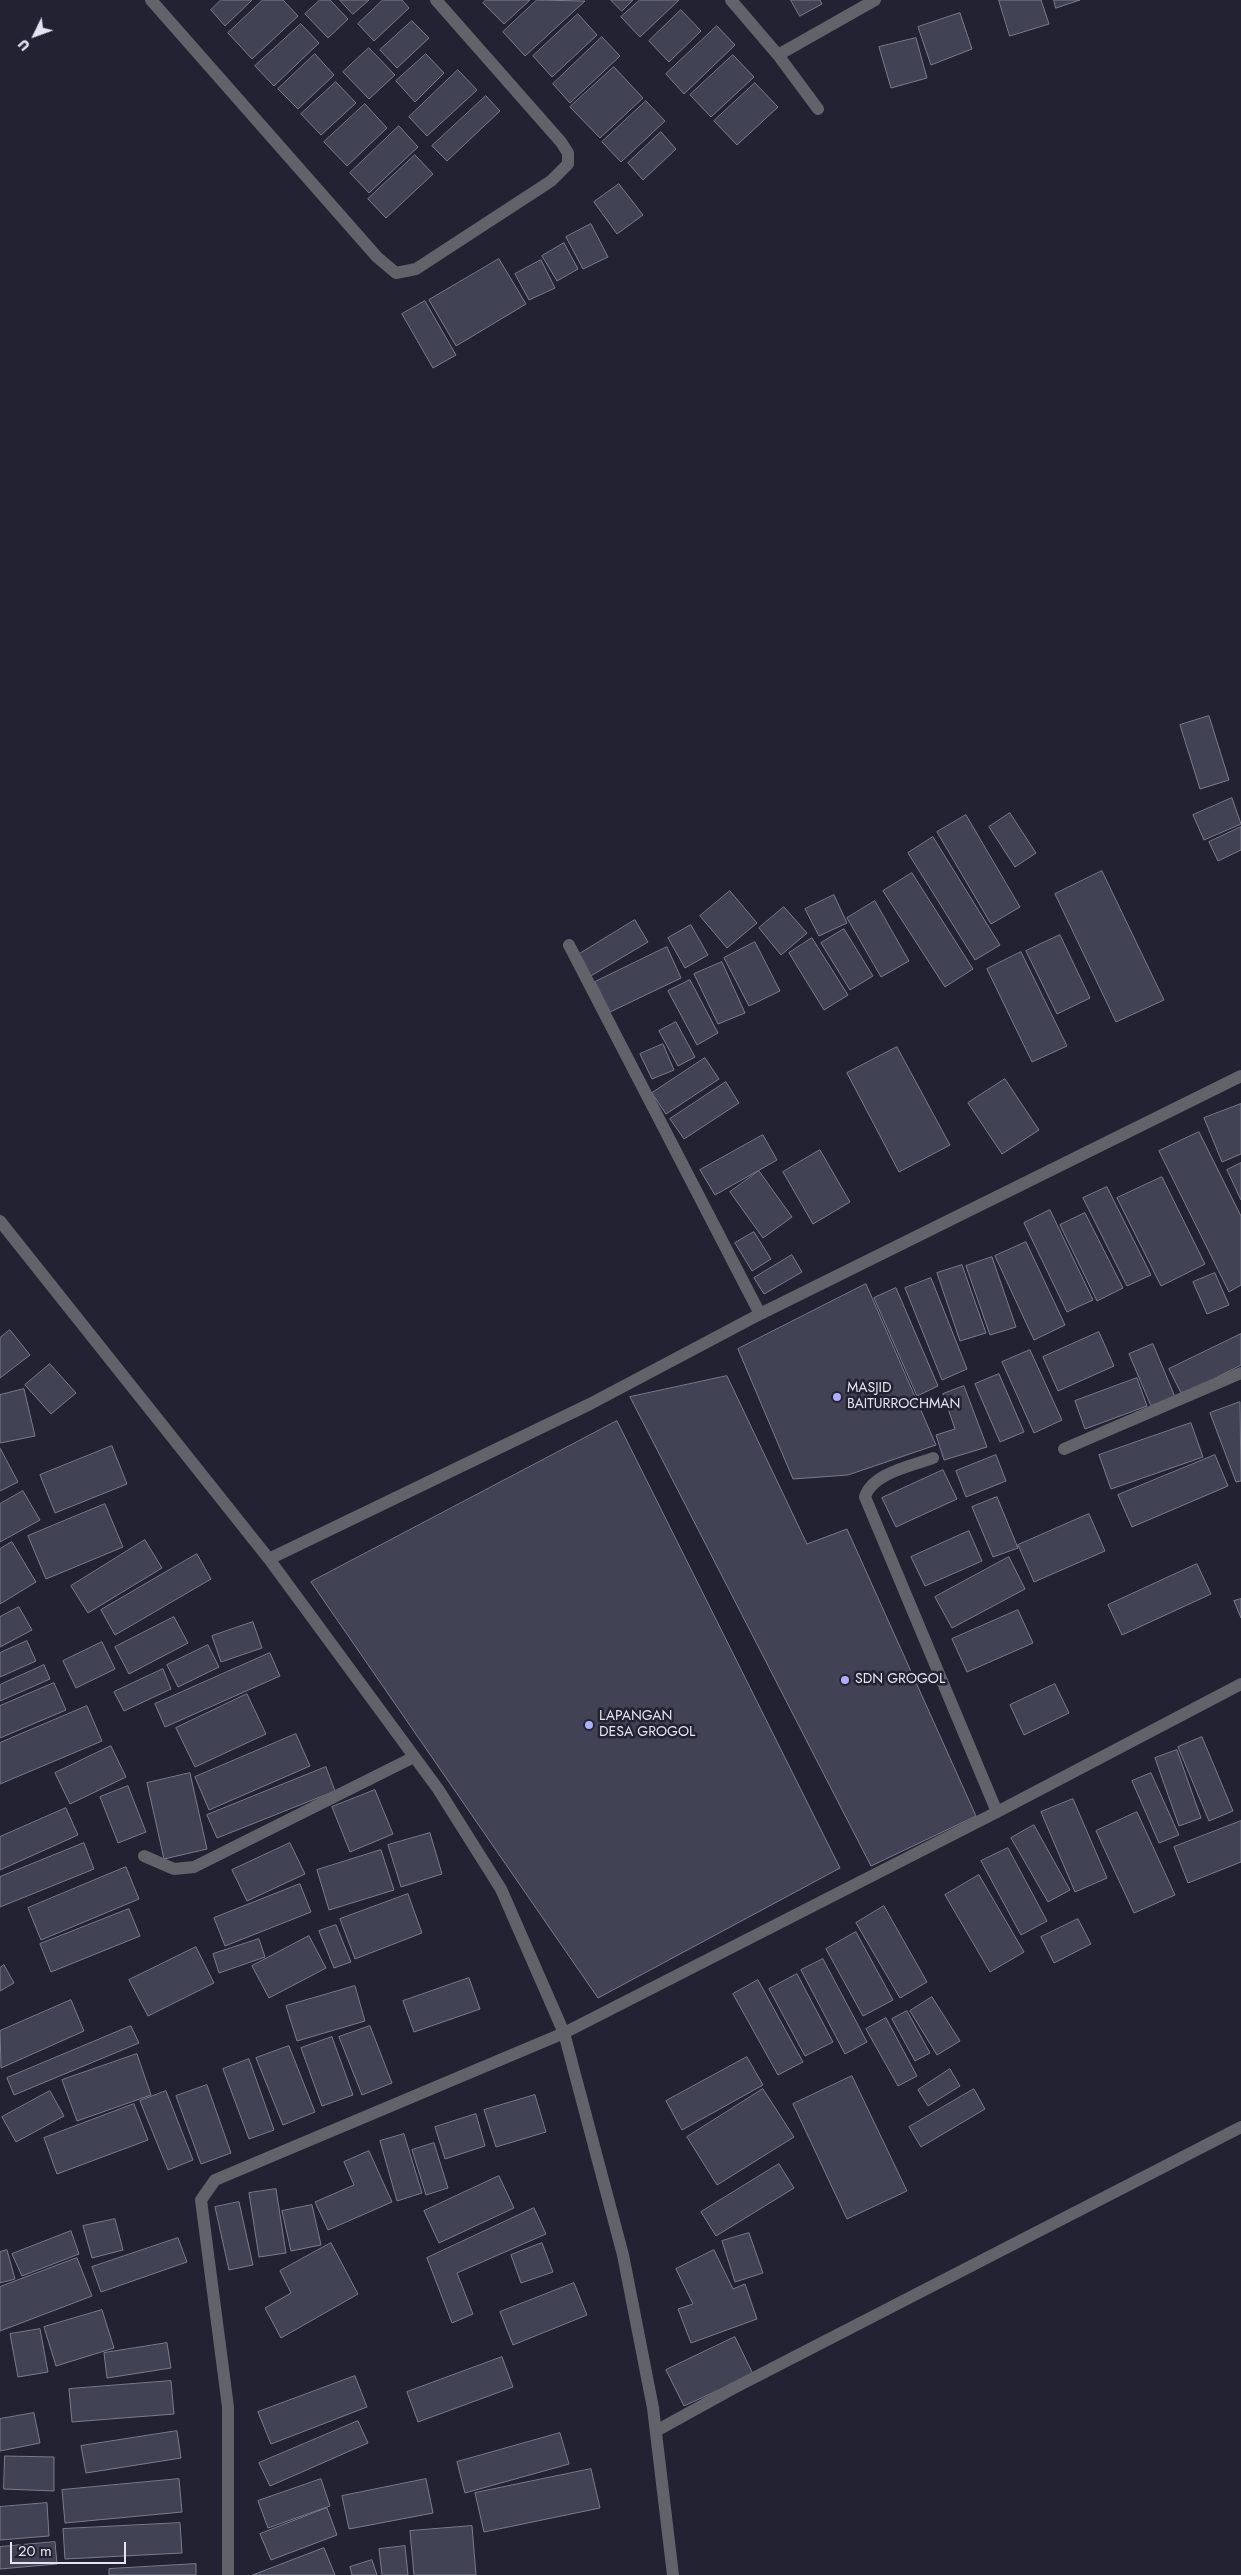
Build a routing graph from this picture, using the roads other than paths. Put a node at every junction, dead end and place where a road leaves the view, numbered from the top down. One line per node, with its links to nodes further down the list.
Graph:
1 (151, 0): 2 (street)
2 (436, 0)
3 (731, 0): 5 (street)
4 (875, 0): 5 (street)
5 (778, 54): 6 (street)
6 (818, 109)
7 (569, 945): 10 (street)
8 (1241, 1076): 10 (street)
9 (0, 1221): 14 (street)
10 (760, 1314): 14 (street)
11 (1241, 1374): 12 (street)
12 (1064, 1449)
13 (933, 1458): 17 (street)
14 (269, 1559): 16 (street)
15 (1241, 1684): 17 (street)
16 (414, 1757): 18 (street); 19 (street)
17 (997, 1812): 19 (street)
18 (144, 1856)
19 (564, 2033): 21 (street); 22 (street)
20 (1241, 2127): 21 (street)
21 (656, 2431): 23 (street)
22 (228, 2575)
23 (672, 2575)

